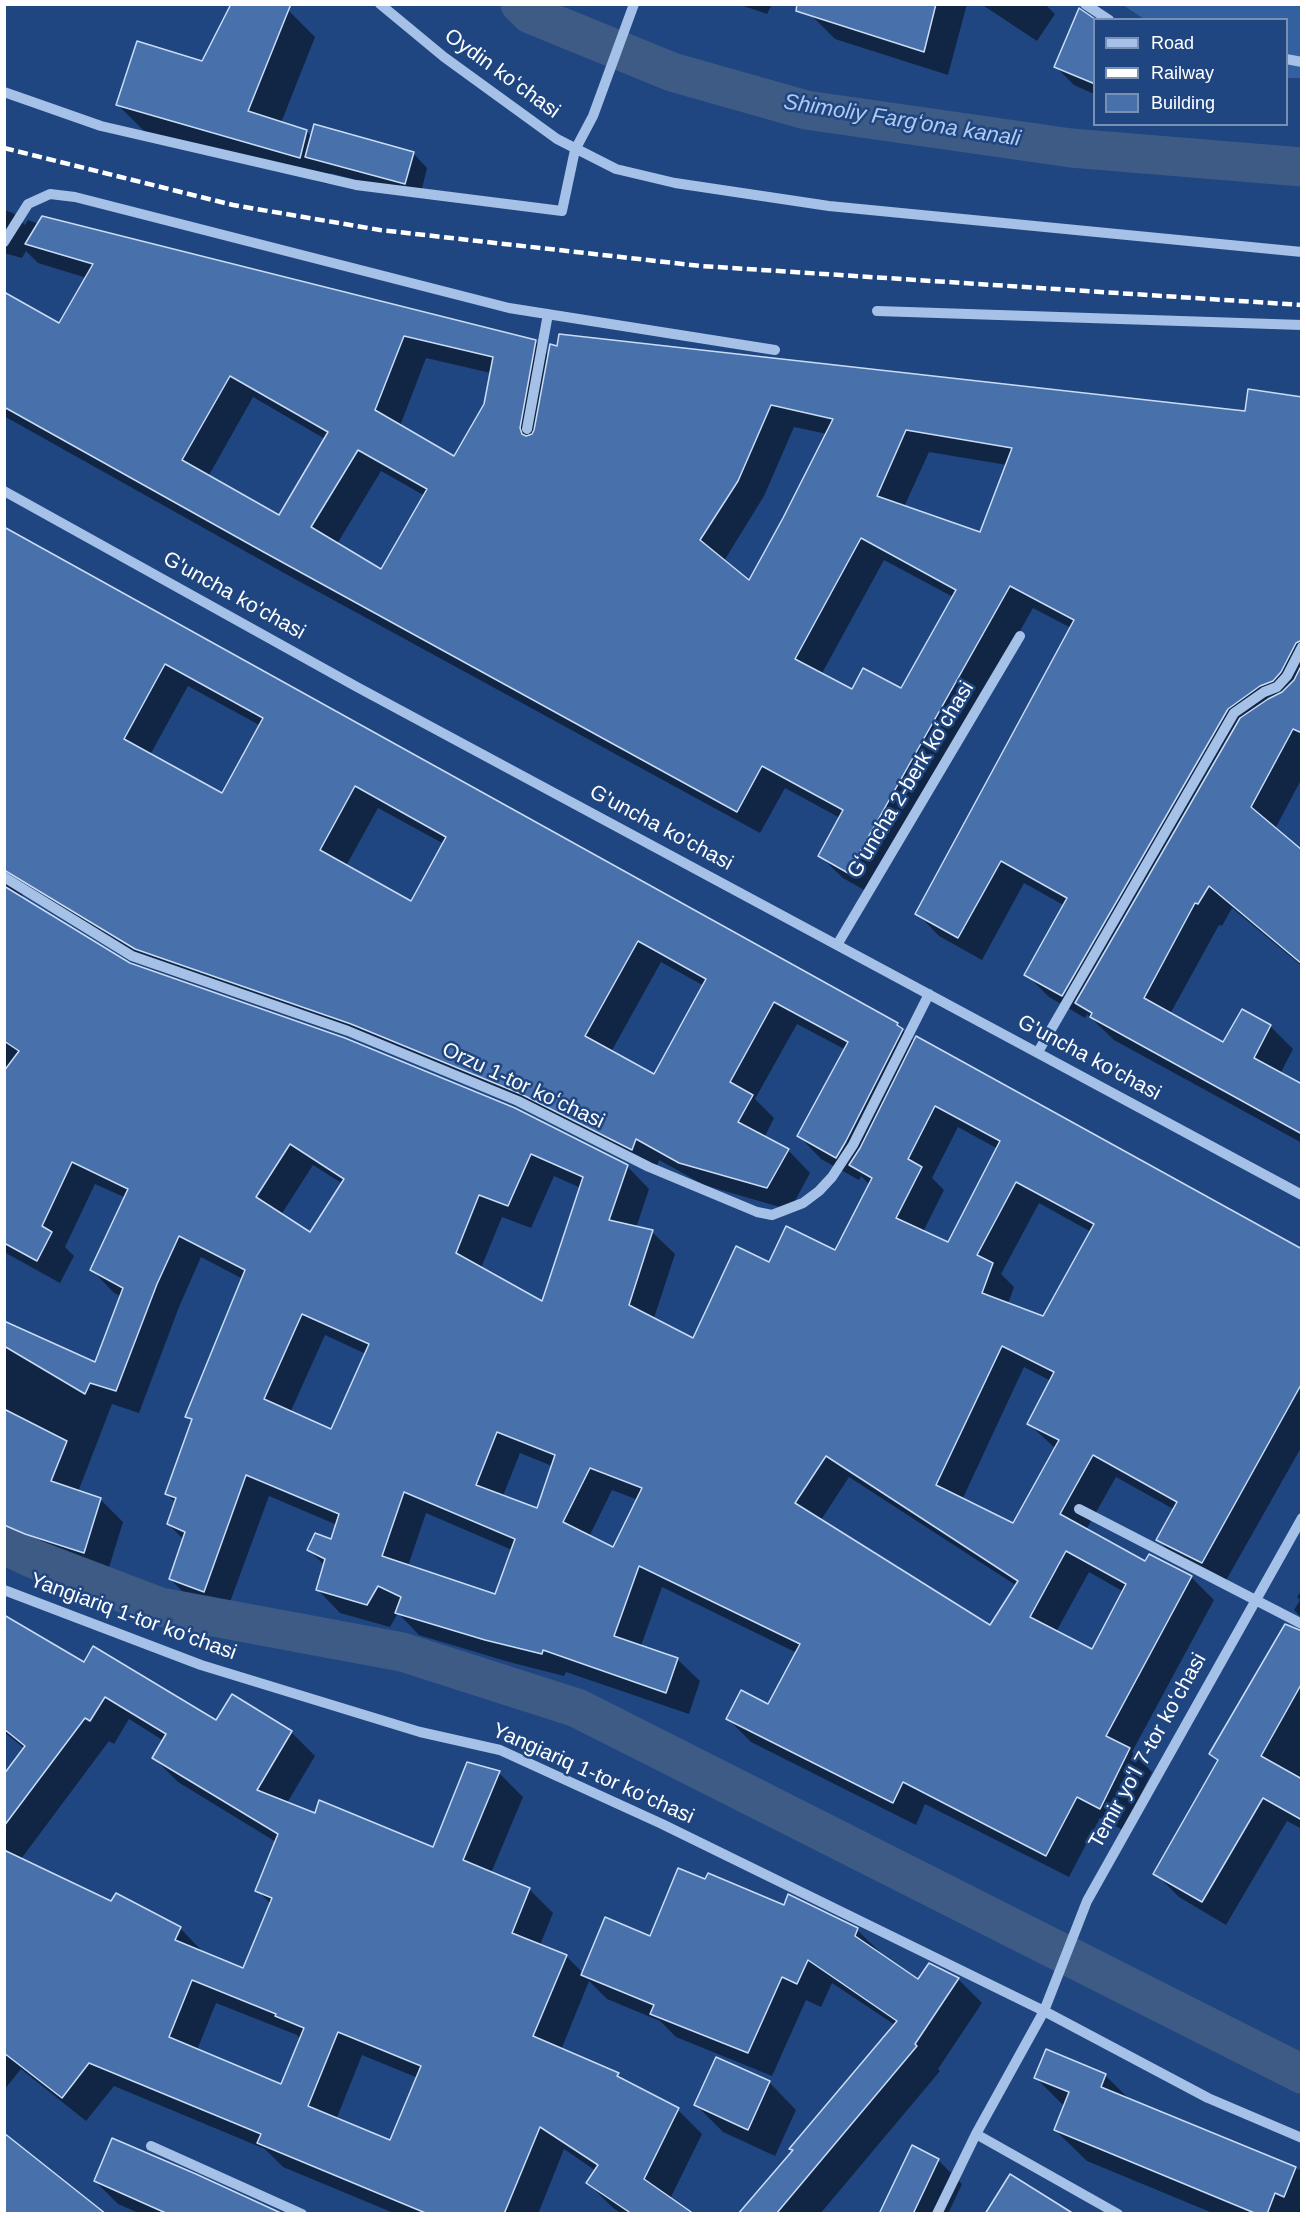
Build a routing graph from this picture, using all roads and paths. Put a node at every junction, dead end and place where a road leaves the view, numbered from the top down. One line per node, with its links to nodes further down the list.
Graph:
1 (380, 4): 6 (street, Oydin koʻchasi)
2 (634, 4): 6 (street)
3 (1085, 4): 4 (street)
4 (1106, 18)
5 (4, 92): 6 (street)
6 (575, 150): 8 (street, Oydin koʻchasi)
7 (4, 242): 10 (street)
8 (1302, 252)
9 (878, 311): 11 (street)
10 (548, 314): 12 (street); 13 (street)
11 (1302, 325)
12 (775, 350)
13 (527, 429)
14 (4, 491): 18 (street, G'uncha ko'chasi)
15 (1020, 636): 18 (street, Gʻuncha 2-berk koʻchasi)
16 (1302, 647): 20 (street)
17 (4, 877): 19 (street, Orzu 1-tor koʻchasi)
18 (837, 945): 19 (street, G'uncha ko'chasi)
19 (929, 994): 20 (street, G'uncha ko'chasi)
20 (1038, 1052): 21 (street, G'uncha ko'chasi)
21 (1302, 1195)
22 (1079, 1509): 25 (street)
23 (1302, 1518): 25 (street, Temir yoʻl 7-tor koʻchasi)
24 (4, 1590): 27 (street, Yangiariq 1-tor koʻchasi)
25 (1255, 1600): 26 (street); 27 (street, Temir yoʻl 7-tor koʻchasi)
26 (1302, 1624)
27 (1044, 2011): 28 (street, Temir yoʻl 7-tor koʻchasi); 29 (street, Yangiariq 1-tor koʻchasi)
28 (976, 2134): 32 (street, Temir yoʻl 7-tor koʻchasi); 33 (street)
29 (1302, 2138)
30 (151, 2146): 31 (street)
31 (303, 2214)
32 (937, 2214)
33 (1118, 2214)

